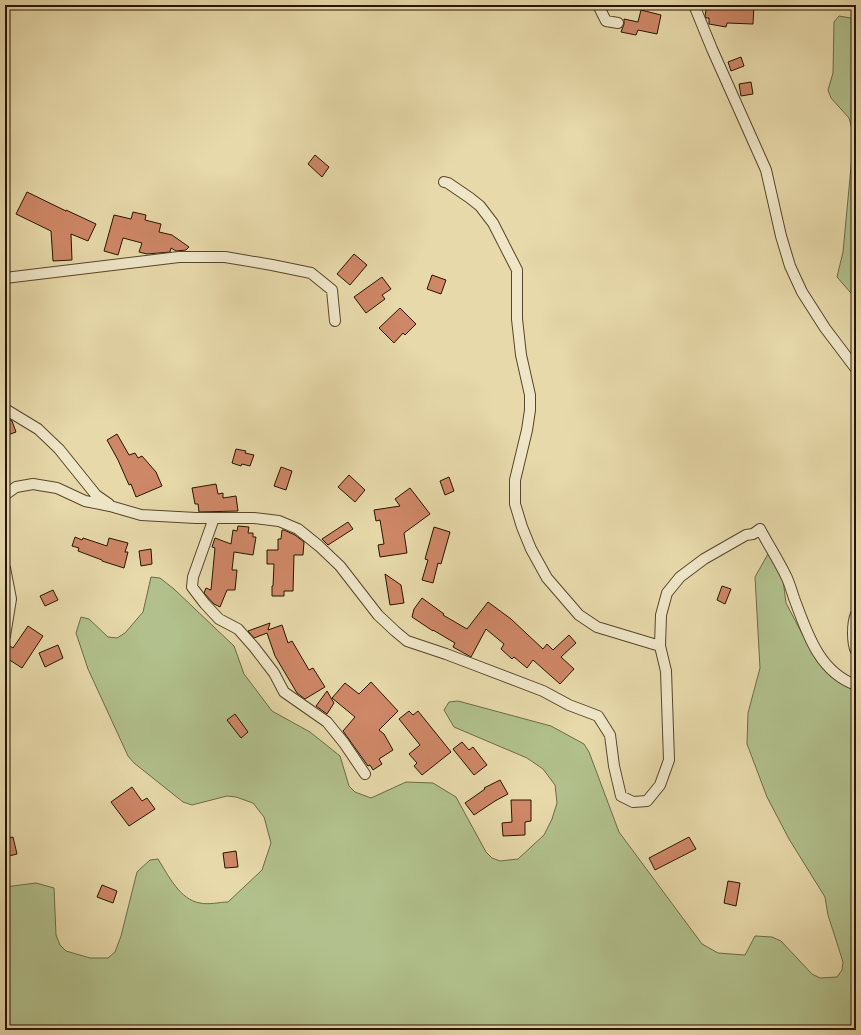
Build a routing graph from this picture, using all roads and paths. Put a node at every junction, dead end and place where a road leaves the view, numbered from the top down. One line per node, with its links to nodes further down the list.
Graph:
1 (598, 5): 3 (street)
2 (694, 5): 7 (street)
3 (618, 23)
4 (444, 182): 15 (street)
5 (5, 278): 6 (street)
6 (335, 321)
7 (856, 369)
8 (5, 409): 10 (street)
9 (5, 495): 10 (street)
10 (110, 506): 11 (street)
11 (214, 518): 15 (street); 18 (street)
12 (5, 568): 14 (street)
13 (856, 614): 16 (street)
14 (5, 636)
15 (660, 646): 17 (street)
16 (856, 651)
17 (856, 685)
18 (365, 774)

